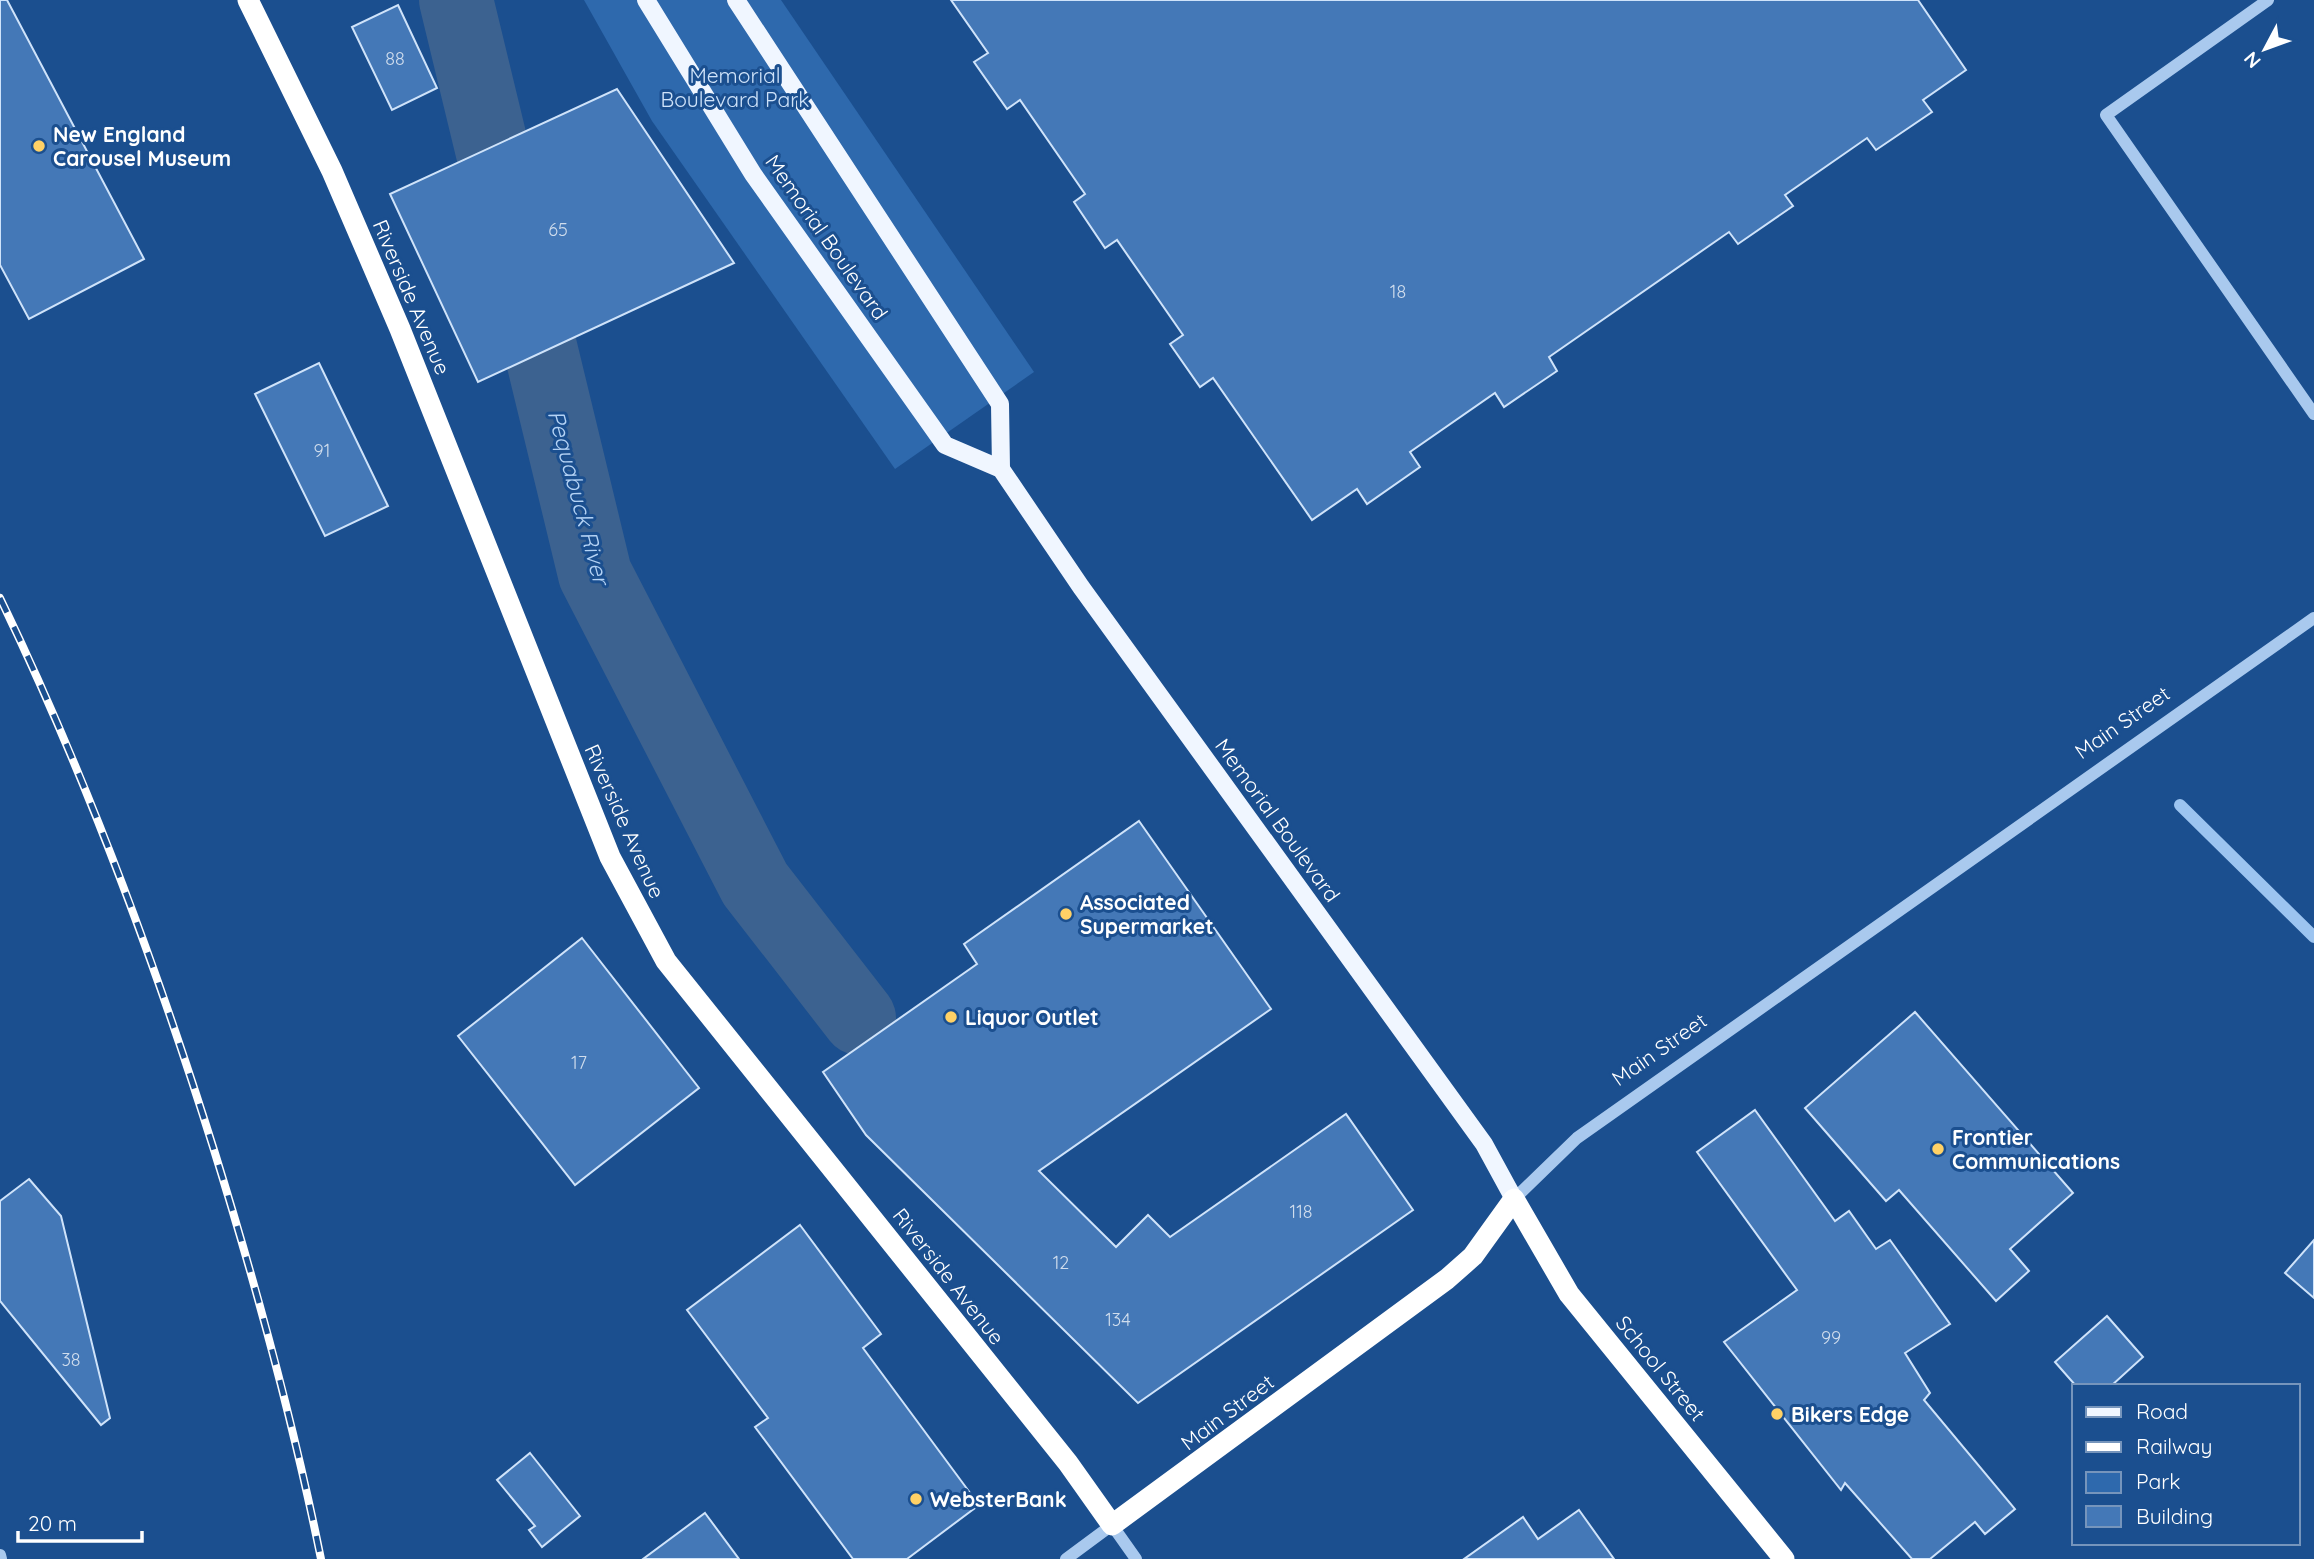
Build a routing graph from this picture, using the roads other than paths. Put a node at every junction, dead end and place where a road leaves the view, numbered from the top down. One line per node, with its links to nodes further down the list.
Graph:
1 (248, 0): 9 (highway, Riverside Avenue)
2 (646, 0): 6 (main road, Memorial Boulevard)
3 (736, 0): 6 (main road)
4 (2268, 0): 5 (street)
5 (2314, 414)
6 (1001, 469): 8 (main road, Memorial Boulevard)
7 (2314, 618): 8 (street, Main Street)
8 (1514, 1199): 9 (highway, Main Street); 12 (highway, School Street)
9 (1112, 1525): 10 (street, Main Street); 11 (street, Riverside Avenue)
10 (1066, 1559)
11 (1136, 1559)
12 (1784, 1559)

